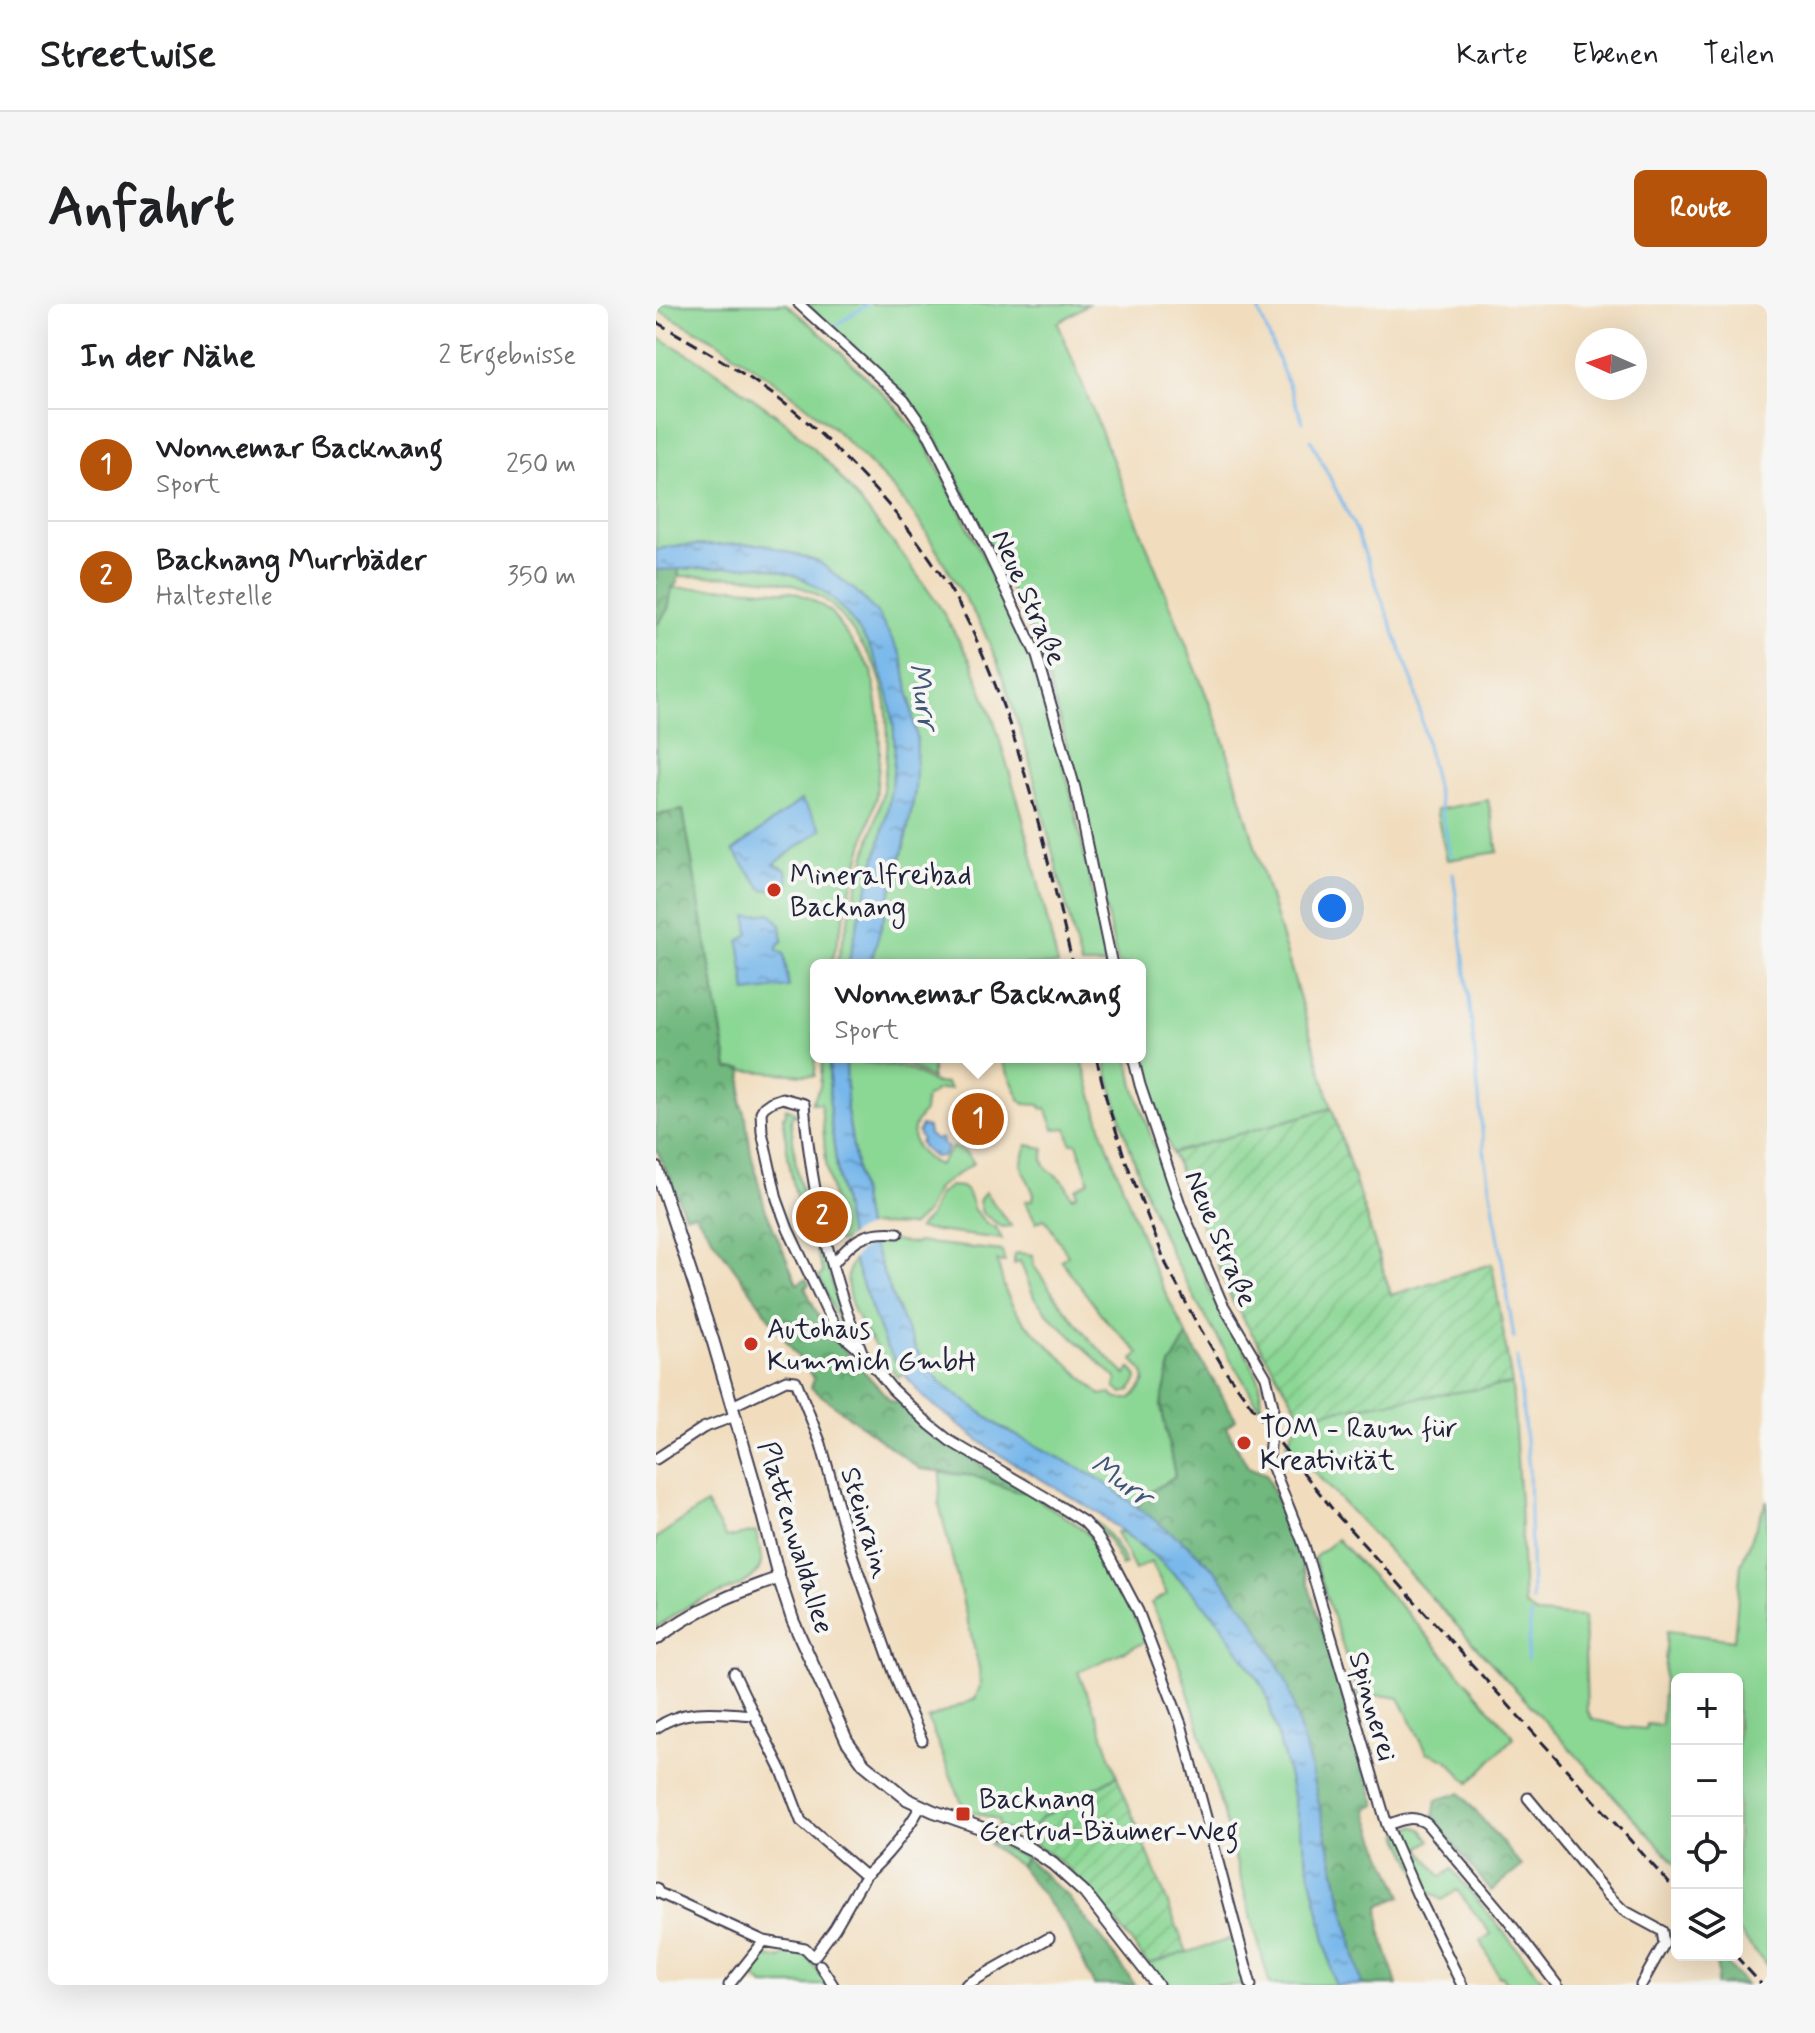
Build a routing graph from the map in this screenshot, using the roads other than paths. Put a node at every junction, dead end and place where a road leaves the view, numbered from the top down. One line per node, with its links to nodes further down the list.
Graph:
1 (799, 304): 2 (street, Neue Straße)
2 (1111, 959)
3 (1134, 1063): 10 (street, Neue Straße)
4 (656, 1168): 5 (street, Plattenwaldallee)
5 (660, 1194): 9 (street, Plattenwaldallee)
6 (898, 1233): 7 (street)
7 (833, 1264): 8 (street); 8 (street)
8 (862, 1352): 30 (street)
9 (734, 1411): 11 (street); 12 (street, Plattenwaldallee); 17 (street, Steinrain)
10 (1270, 1431): 20 (street, Spinnerei)
11 (656, 1459)
12 (779, 1578): 13 (street); 19 (street, Plattenwaldallee)
13 (656, 1639)
14 (734, 1673): 15 (street)
15 (754, 1715): 16 (street); 21 (street)
16 (656, 1728)
17 (922, 1740)
18 (1528, 1798): 33 (street)
19 (921, 1806): 21 (street); 29 (street, Plattenwaldallee)
20 (1387, 1825): 31 (street, Spinnerei); 32 (street)
21 (865, 1876): 24 (street)
22 (657, 1892): 24 (street)
23 (1049, 1938): 28 (street)
24 (764, 1941): 26 (street)
25 (820, 1965): 27 (street)
26 (729, 1985)
27 (833, 1985)
28 (966, 1985)
29 (1157, 1985)
30 (1251, 1985)
31 (1462, 1985)
32 (1557, 1985)
33 (1641, 1985)

